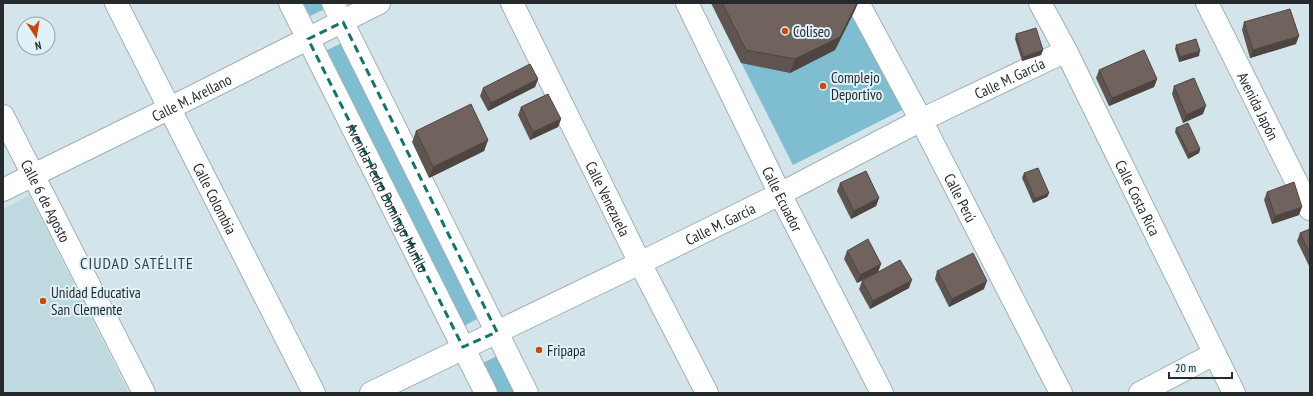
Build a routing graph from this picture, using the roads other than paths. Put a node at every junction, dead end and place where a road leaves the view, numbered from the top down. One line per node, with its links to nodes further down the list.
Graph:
1 (116, 3): 13 (street, Calle Colombia)
2 (290, 3): 11 (street, Avenida Pedro Domingo Murillo)
3 (333, 3): 10 (street)
4 (380, 3): 10 (street, Calle M. Arellano)
5 (512, 3): 20 (street, Calle Venezuela)
6 (686, 3): 18 (street, Calle Ecuador)
7 (858, 3): 15 (street, Calle Perú)
8 (1040, 3): 12 (street, Calle Costa Rica)
9 (1207, 3): 19 (street, Avenida Japón)
10 (342, 22): 11 (street, Calle M. Arellano); 21 (street)
11 (308, 39): 13 (street, Calle M. Arellano); 22 (street, Avenida Pedro Domingo Murillo)
12 (1066, 51): 15 (street, Calle M. García); 23 (street, Calle Costa Rica)
13 (170, 108): 16 (street, Calle M. Arellano); 25 (street, Calle Colombia)
14 (3, 116): 16 (street, Calle 6 de Agosto)
15 (921, 120): 18 (street, Calle M. García); 31 (street, Calle Perú)
16 (34, 174): 17 (street, Calle M. Arellano); 24 (street, Calle 6 de Agosto)
17 (3, 190)
18 (780, 194): 20 (street, Calle M. García); 30 (street, Calle Ecuador)
19 (1310, 209)
20 (640, 263): 21 (street, Calle M. García); 29 (street, Calle Venezuela)
21 (497, 332): 22 (street, Calle M. García); 28 (street)
22 (463, 347): 26 (street, Calle M. García); 27 (street, Avenida Pedro Domingo Murillo)
23 (1214, 354): 32 (street); 33 (street, Calle Costa Rica)
24 (144, 393)
25 (314, 393)
26 (371, 393)
27 (486, 393)
28 (527, 393)
29 (707, 393)
30 (882, 393)
31 (1060, 393)
32 (1140, 393)
33 (1234, 393)

